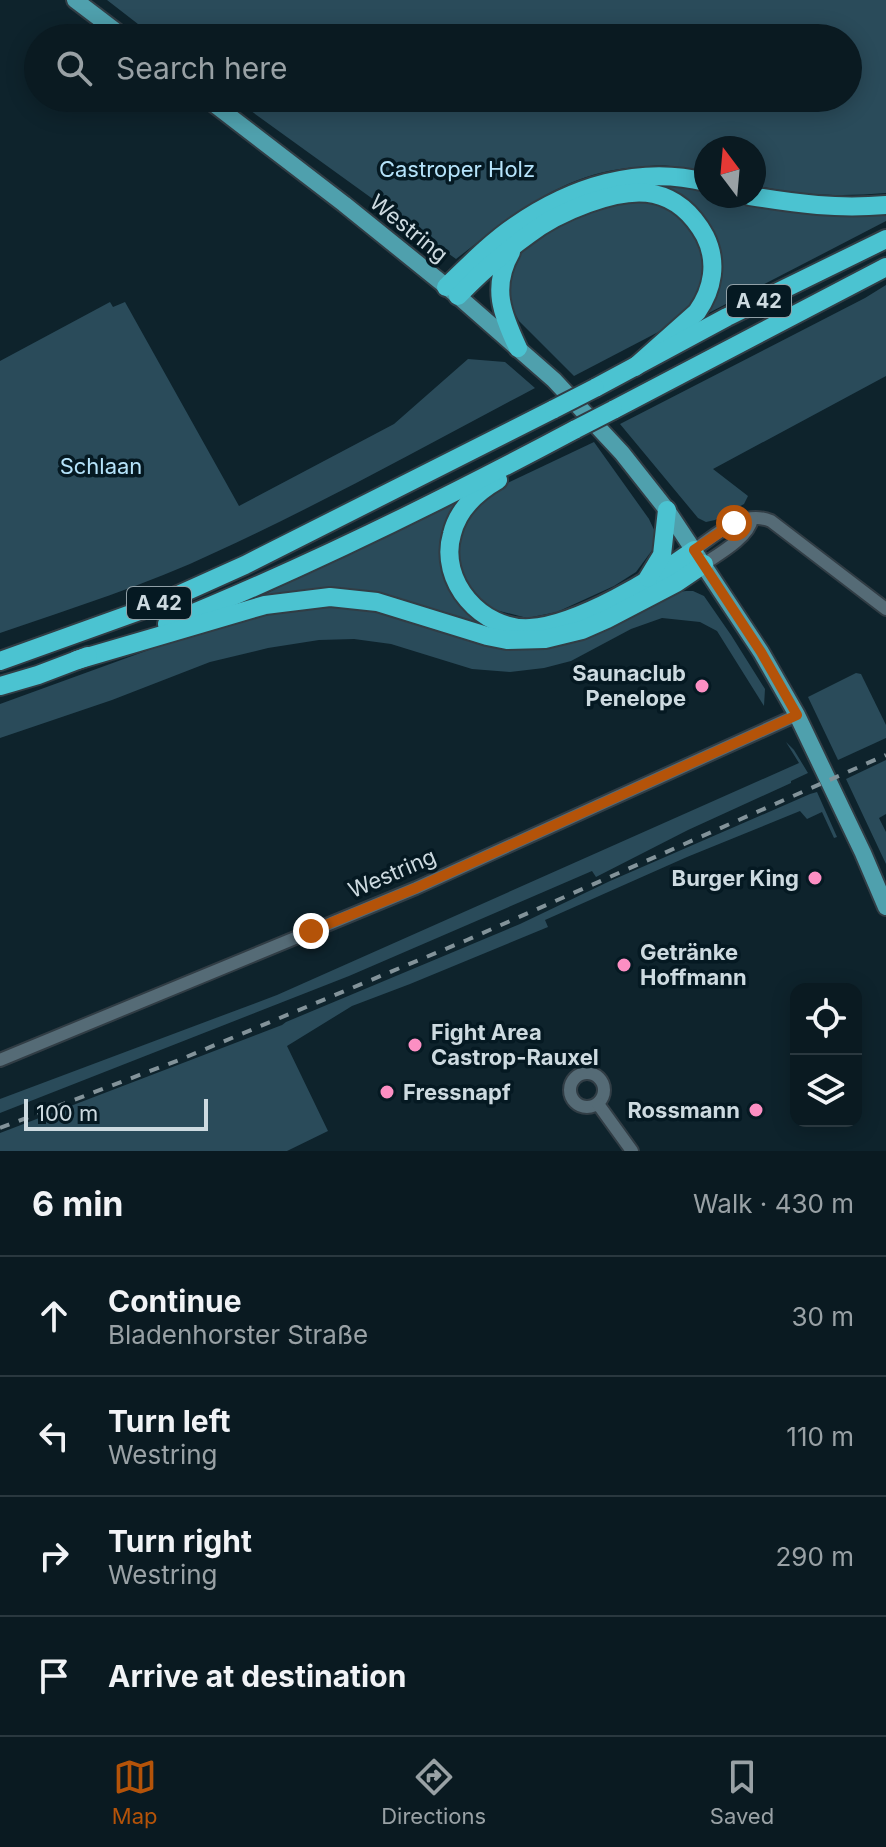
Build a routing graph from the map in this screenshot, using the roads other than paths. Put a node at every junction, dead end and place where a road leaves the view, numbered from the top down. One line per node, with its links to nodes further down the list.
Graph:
1 (75, 0): 2 (main road)
2 (107, 24)
3 (224, 112): 10 (main road, Westring)
4 (694, 179): 10 (highway)
5 (766, 199): 6 (highway)
6 (886, 205)
7 (886, 239): 12 (highway, A 42)
8 (515, 245): 10 (highway); 11 (highway); 12 (highway)
9 (886, 267): 13 (highway, A 42, bridge)
10 (452, 291): 11 (main road, Westring)
11 (518, 348): 14 (main road, Westring)
12 (635, 367): 19 (highway, A 42, bridge)
13 (535, 451): 16 (highway); 18 (highway, A 42)
14 (667, 510): 15 (main road, Westring); 16 (highway)
15 (699, 557): 16 (highway); 17 (street); 18 (highway); 21 (main road, Westring)
16 (644, 583)
17 (886, 609)
18 (77, 660): 20 (highway, A 42)
19 (0, 661)
20 (0, 686)
21 (797, 715): 22 (main road, Westring); 23 (street, Westring)
22 (886, 907)
23 (0, 1060)
24 (598, 1104): 25 (street)
25 (632, 1151)

